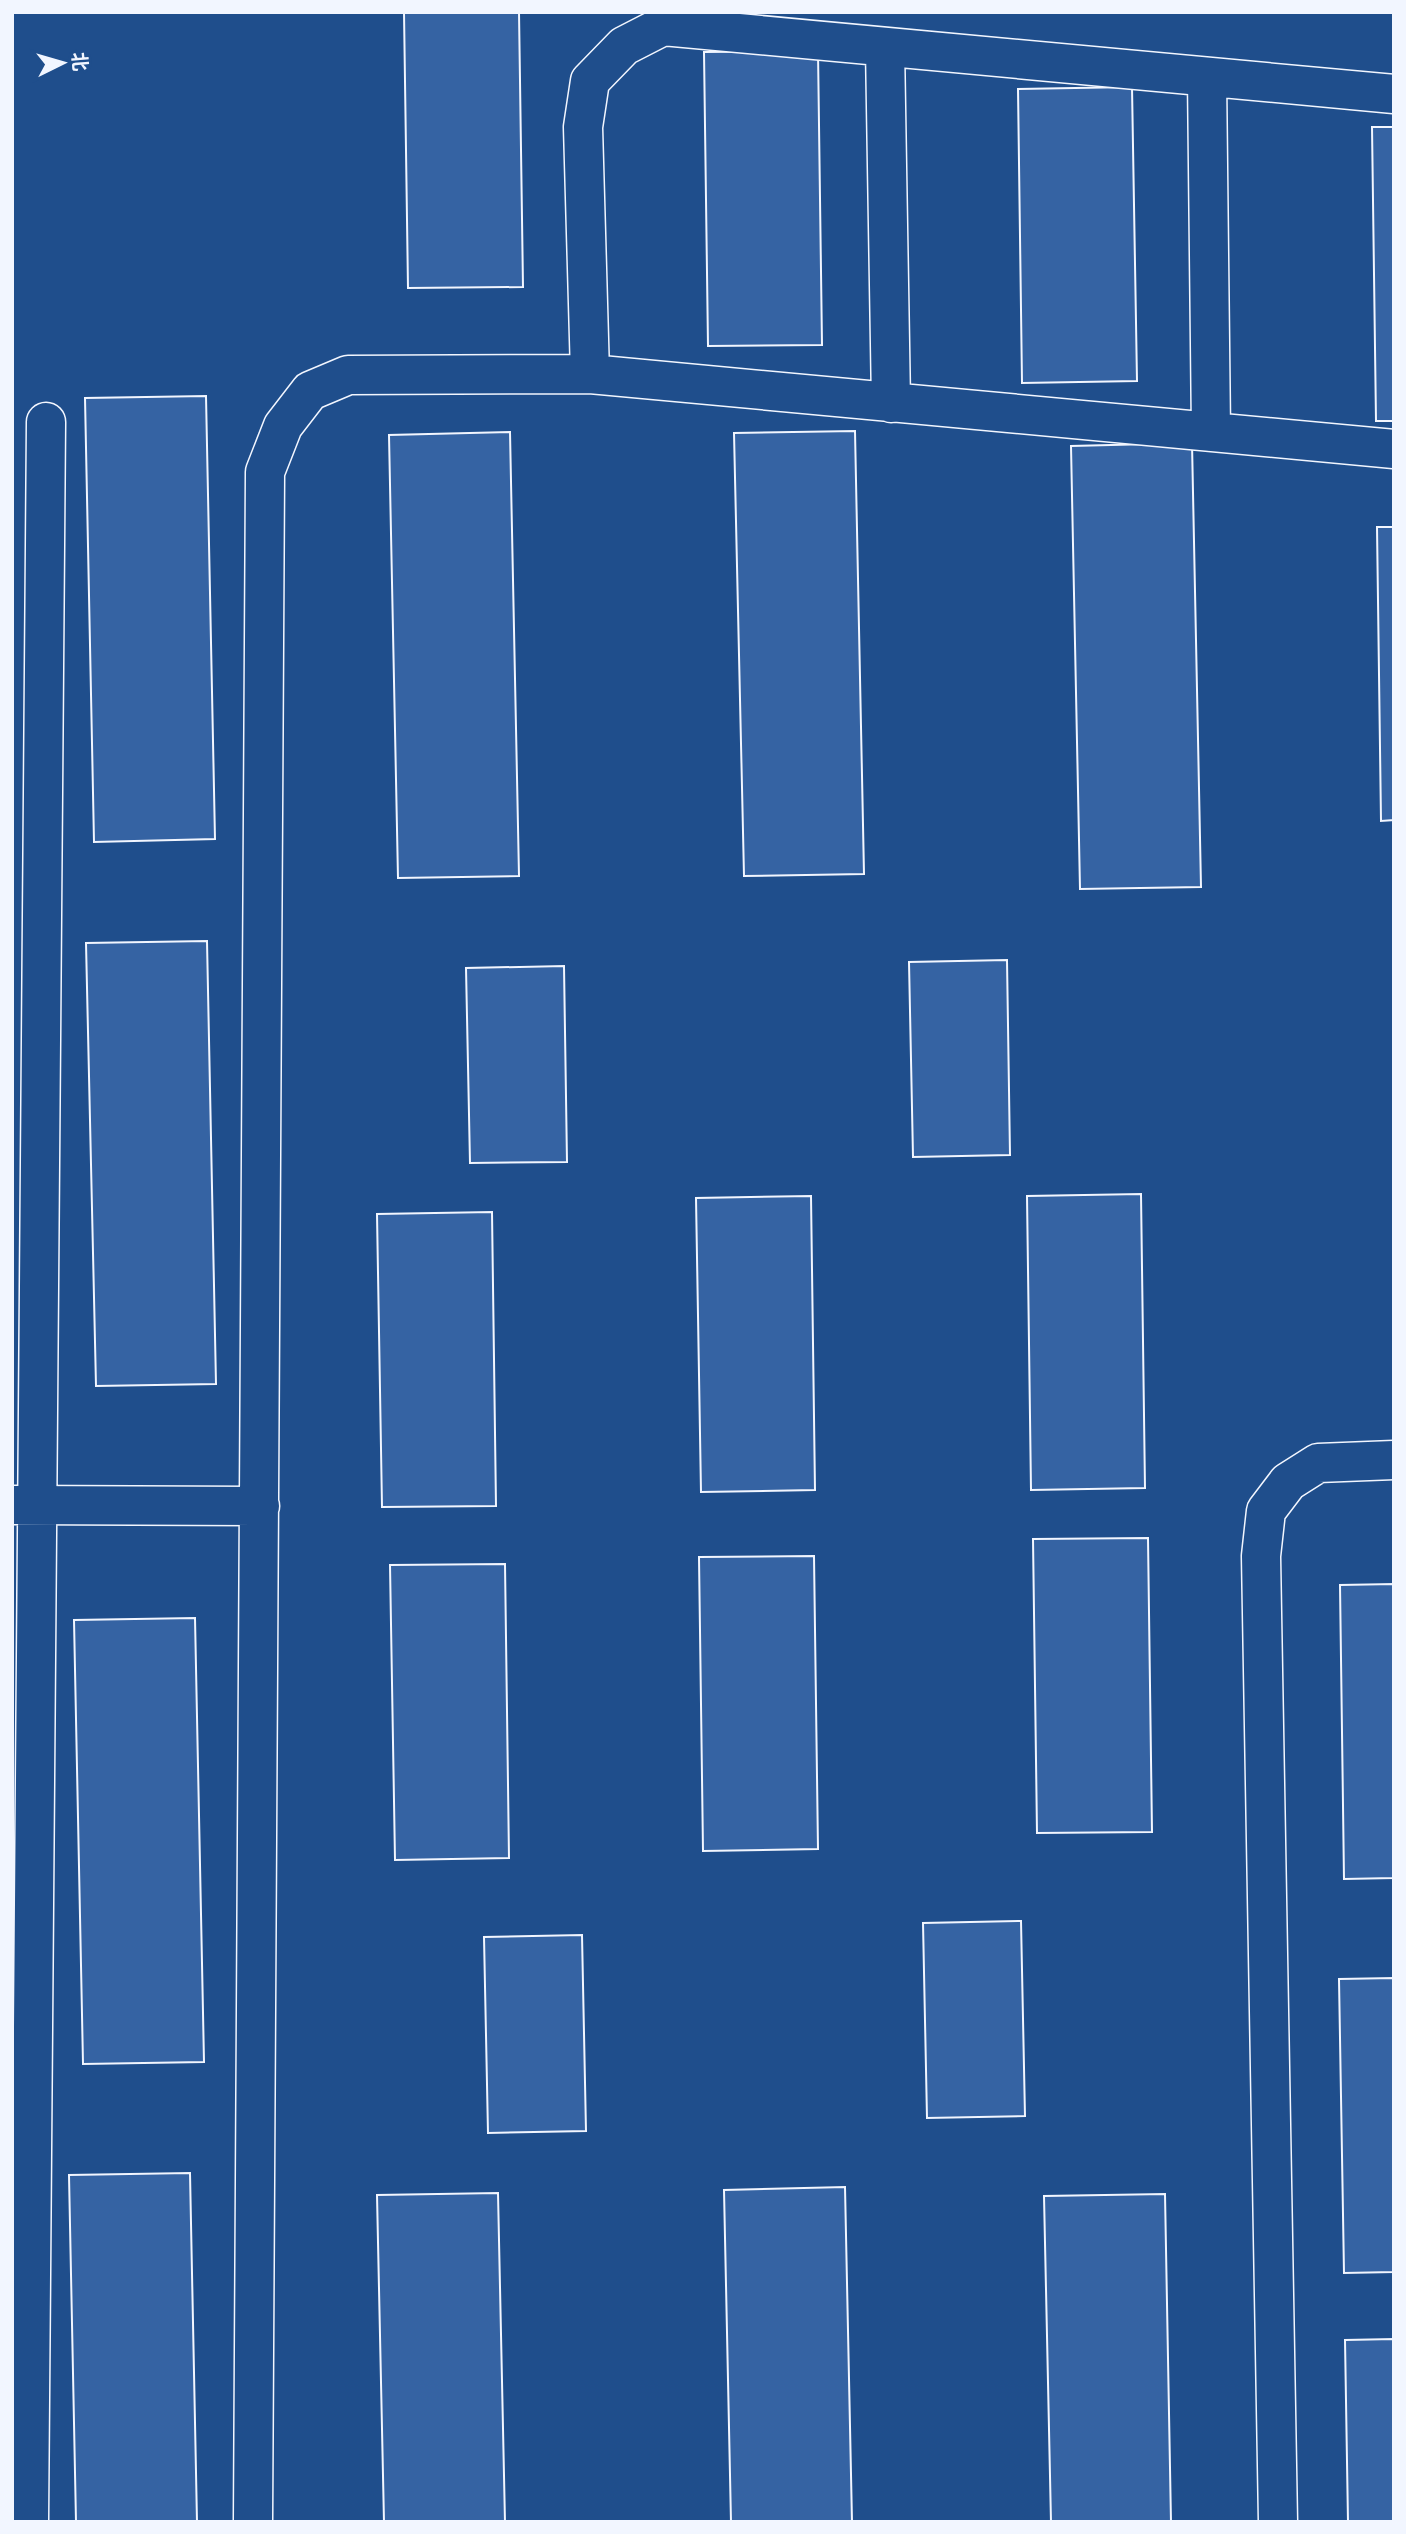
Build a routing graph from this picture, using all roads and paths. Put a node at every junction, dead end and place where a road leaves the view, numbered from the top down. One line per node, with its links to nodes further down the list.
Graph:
1 (885, 47): 2 (lane); 4 (lane); 5 (lane)
2 (1207, 77): 3 (lane); 7 (lane)
3 (1394, 94)
4 (590, 374): 5 (lane); 11 (lane)
5 (891, 402): 7 (lane)
6 (46, 422): 10 (lane)
7 (1210, 432): 8 (lane)
8 (1394, 449)
9 (1394, 1460): 14 (lane)
10 (25, 1505): 11 (lane); 12 (lane)
11 (260, 1506): 13 (lane)
12 (29, 2522)
13 (253, 2522)
14 (1278, 2522)

